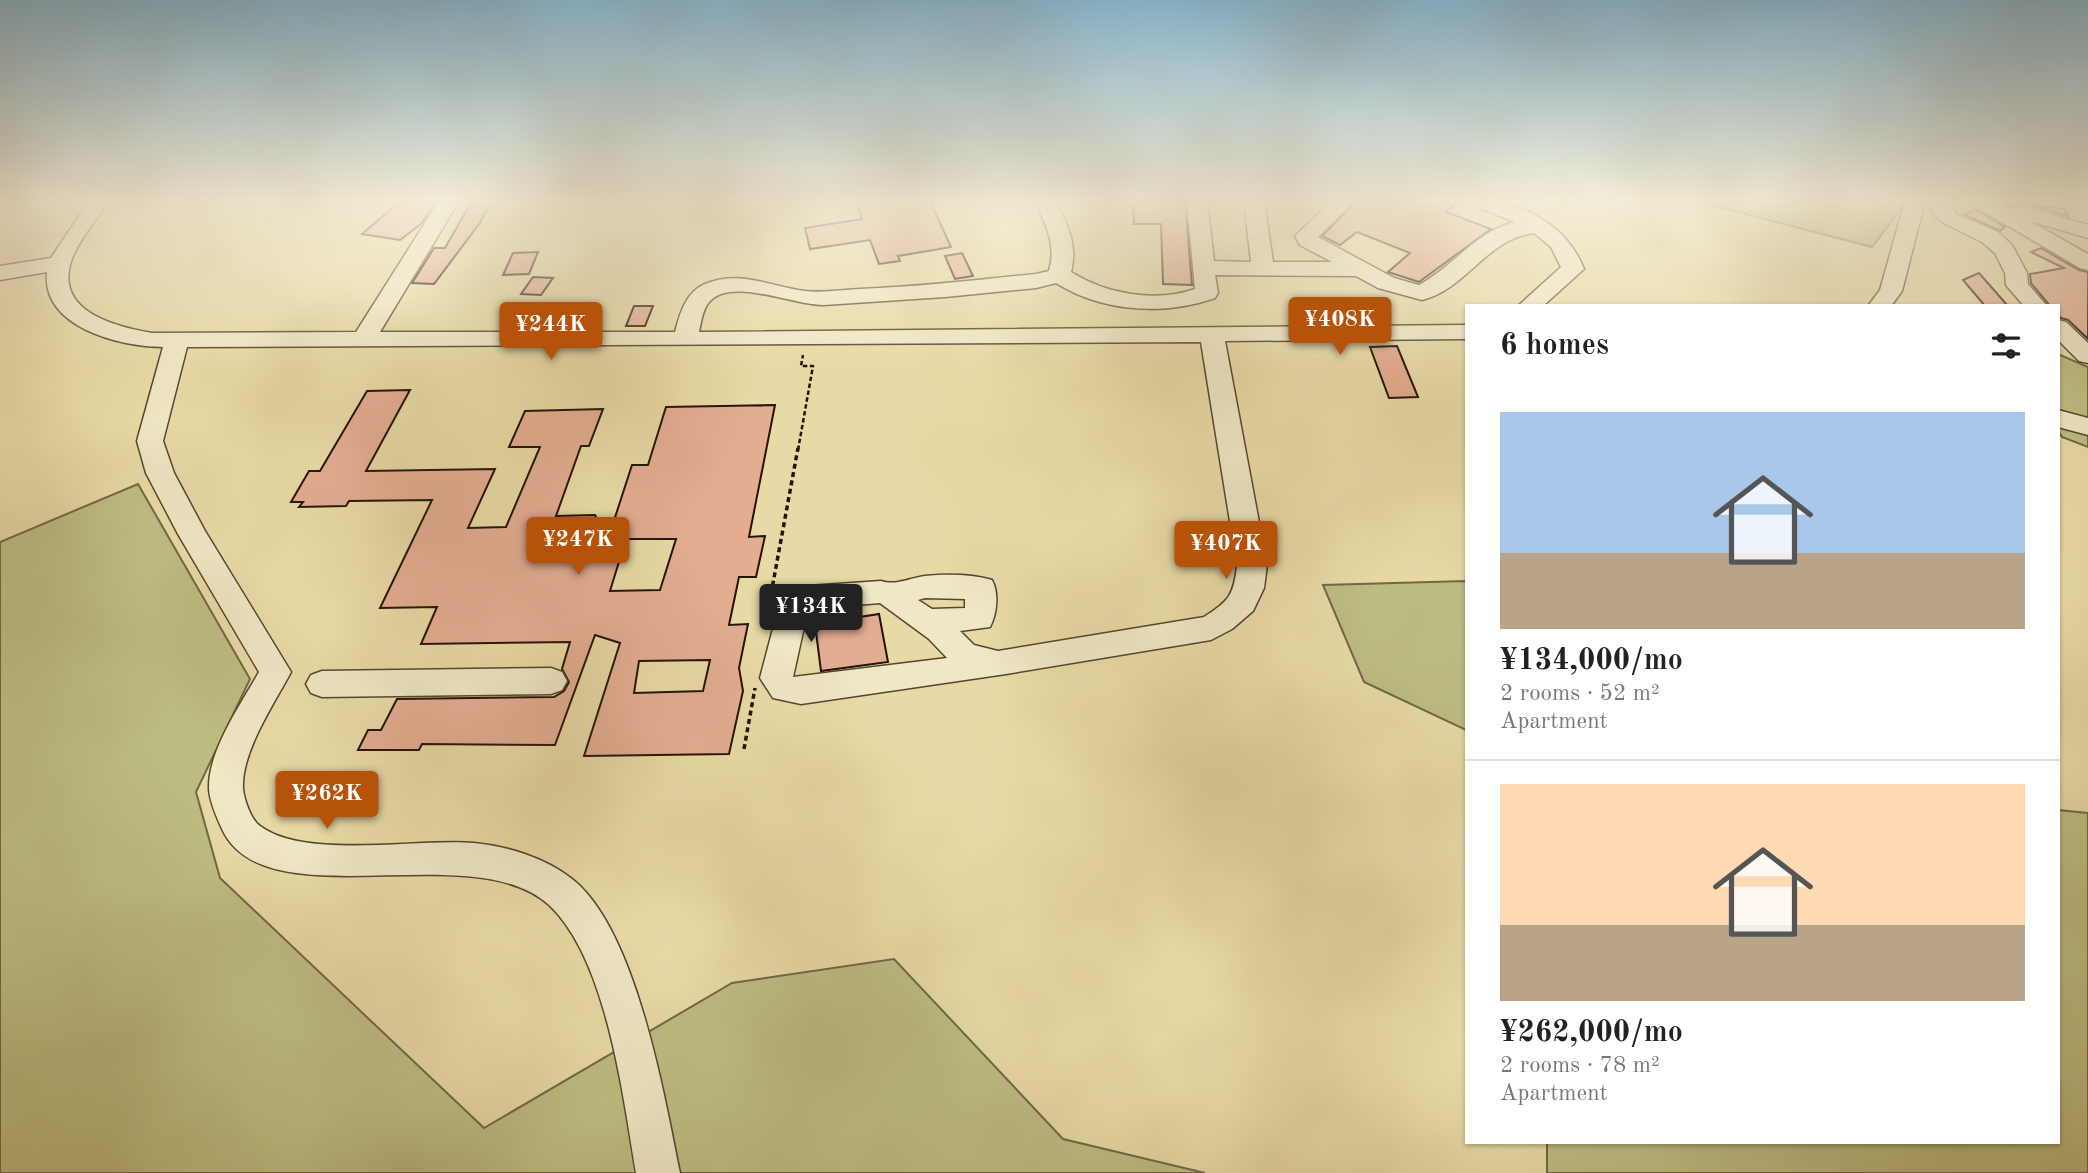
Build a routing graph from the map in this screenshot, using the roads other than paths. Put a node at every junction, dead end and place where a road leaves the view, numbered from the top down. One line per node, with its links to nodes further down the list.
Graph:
1 (63, 256): 11 (street)
2 (415, 256): 24 (street)
3 (1066, 256): 16 (street)
4 (1202, 256): 12 (street)
5 (1261, 256): 13 (street)
6 (1337, 256): 14 (street)
7 (1471, 256): 14 (street)
8 (1569, 256): 17 (street)
9 (1900, 256): 18 (street)
10 (2007, 256): 19 (street)
11 (60, 262): 15 (street); 25 (street)
12 (1203, 268): 13 (street); 16 (street)
13 (1263, 268): 14 (street)
14 (1362, 269)
15 (0, 273)
16 (1059, 275): 23 (street)
17 (1531, 304)
18 (1881, 304)
19 (2034, 304)
20 (2060, 329): 26 (street)
21 (1465, 332): 22 (street)
22 (1212, 336): 23 (street); 32 (street)
23 (685, 339): 24 (street)
24 (363, 340): 25 (street)
25 (176, 342): 36 (street)
26 (2088, 356)
27 (2060, 419): 28 (street)
28 (2088, 427)
29 (890, 595): 30 (street); 30 (street); 33 (street)
30 (926, 621): 31 (street)
31 (950, 641): 32 (street); 33 (street)
32 (999, 663): 33 (street)
33 (931, 673)
34 (551, 681): 35 (street)
35 (322, 684)
36 (658, 1173)

